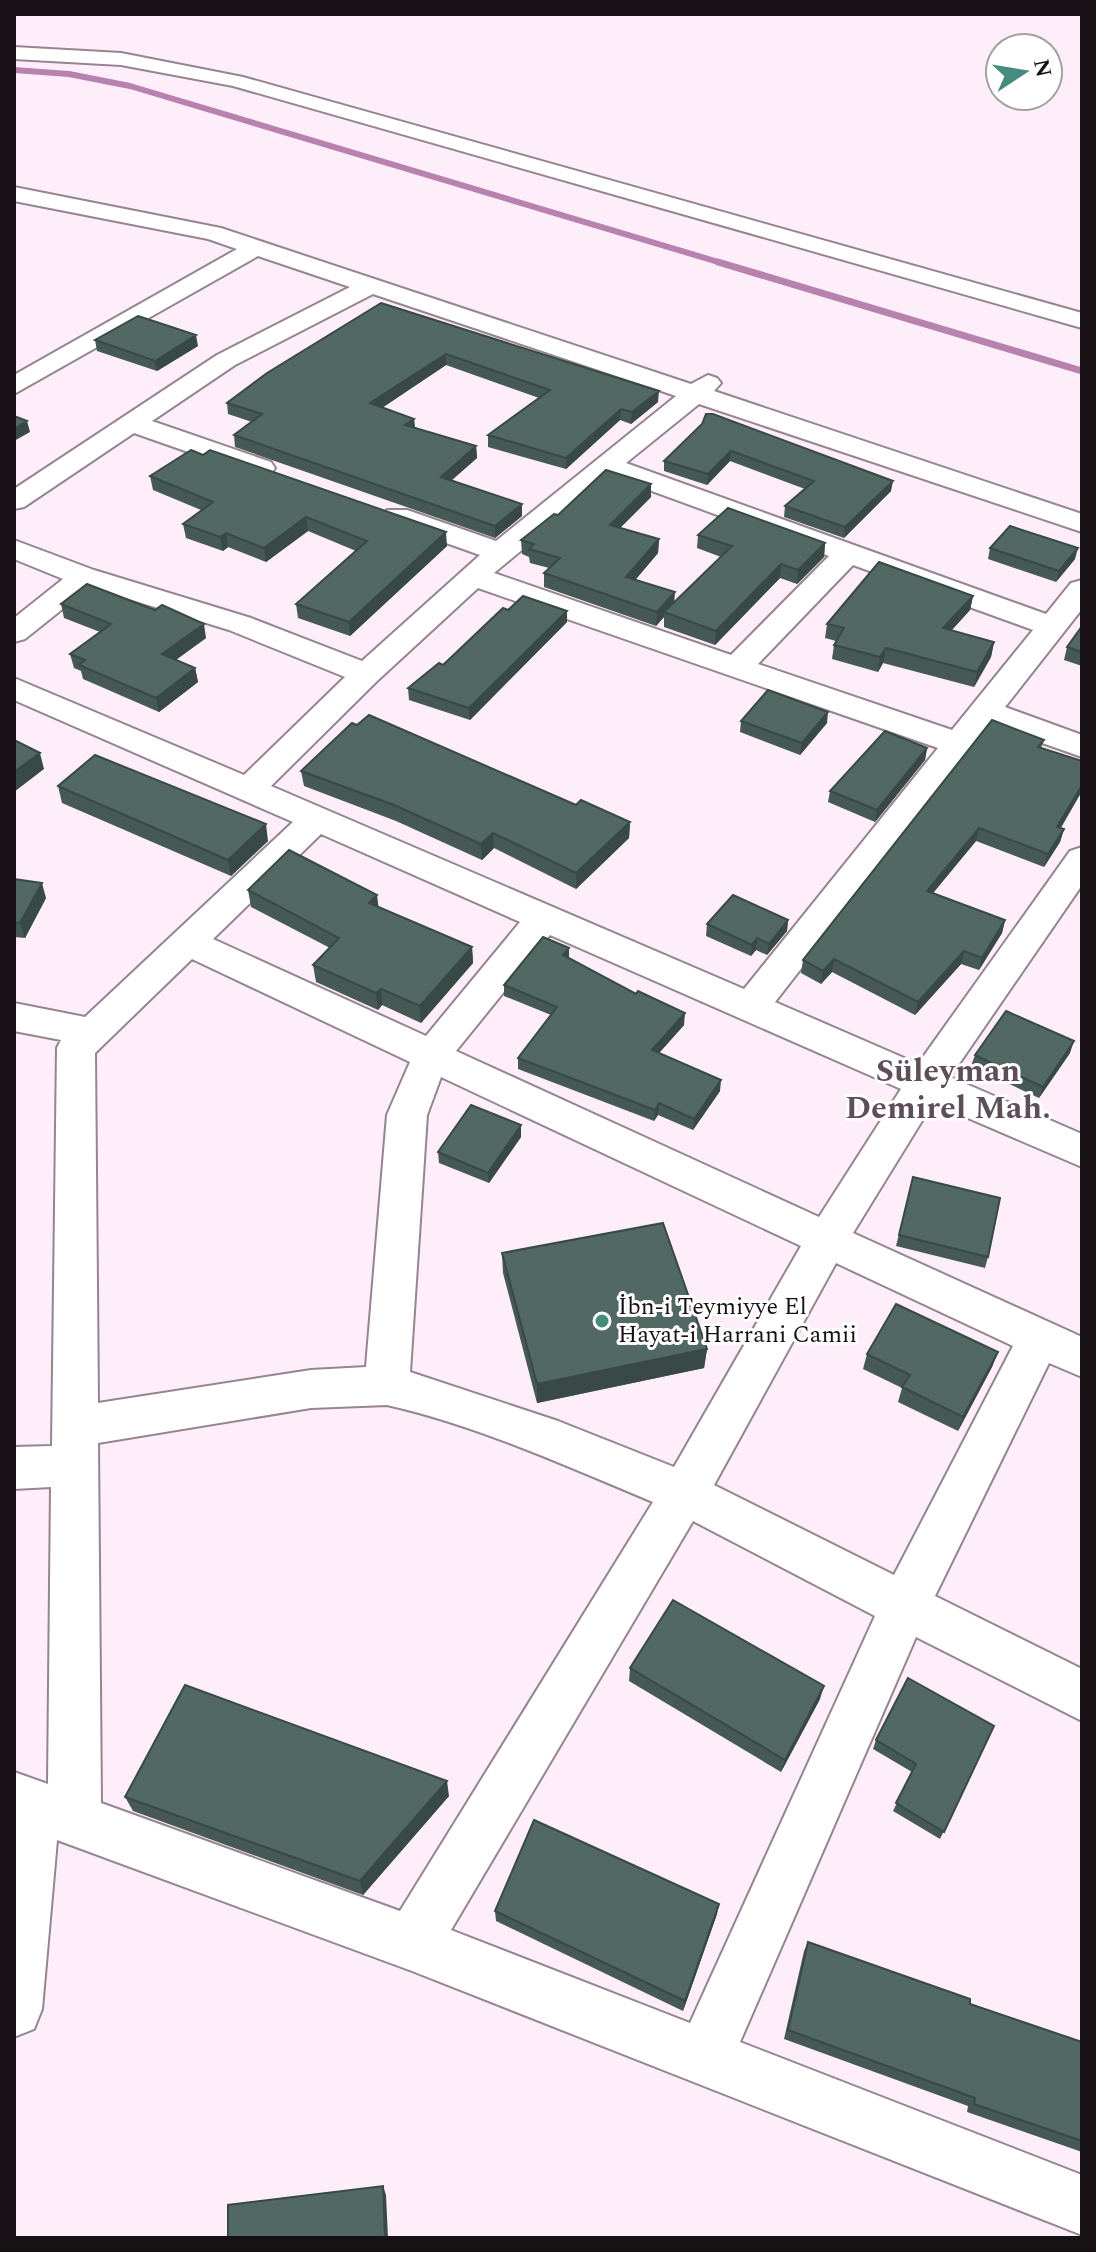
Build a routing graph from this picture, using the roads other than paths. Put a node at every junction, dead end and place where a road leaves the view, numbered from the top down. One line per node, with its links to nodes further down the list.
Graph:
1 (14, 53): 6 (street)
2 (14, 184): 8 (street)
3 (14, 194): 4 (street)
4 (257, 247): 5 (street); 7 (street)
5 (372, 285): 8 (street); 9 (street)
6 (1082, 321)
7 (14, 386)
8 (702, 388): 10 (street); 14 (street); 15 (street)
9 (128, 422): 11 (street); 12 (street)
10 (604, 464): 17 (street); 18 (street)
11 (292, 479)
12 (14, 501)
13 (366, 505): 17 (street)
14 (1082, 508)
15 (1082, 523)
16 (14, 549): 20 (street)
17 (500, 552): 19 (street)
18 (848, 553): 22 (street); 24 (street)
19 (473, 576): 24 (street); 25 (street)
20 (84, 577): 23 (street); 25 (street)
21 (1082, 589): 22 (street)
22 (1052, 627): 27 (street)
23 (14, 633)
24 (738, 666): 28 (street)
25 (366, 674): 30 (street)
26 (14, 688): 30 (street)
27 (985, 711): 28 (street); 29 (street)
28 (959, 744): 35 (street)
29 (1082, 747)
30 (249, 789): 31 (street)
31 (317, 819): 33 (street); 34 (street)
32 (1082, 859): 39 (street)
33 (544, 918): 35 (street); 38 (street)
34 (187, 942): 37 (street); 38 (street)
35 (750, 1007): 39 (street)
36 (14, 1017): 37 (street)
37 (92, 1032): 44 (street)
38 (431, 1056): 41 (street); 43 (street)
39 (925, 1084): 40 (street); 41 (street)
40 (1082, 1151)
41 (827, 1239): 42 (street); 46 (street)
42 (1061, 1348): 47 (street)
43 (387, 1386): 44 (street); 46 (street)
44 (75, 1445): 45 (street); 49 (street)
45 (14, 1468)
46 (684, 1493): 47 (street); 50 (street)
47 (904, 1607): 48 (street); 52 (street)
48 (1082, 1696)
49 (40, 1807): 50 (street); 51 (street)
50 (412, 1943): 52 (street)
51 (14, 2009)
52 (703, 2059): 53 (street)
53 (1082, 2205)

